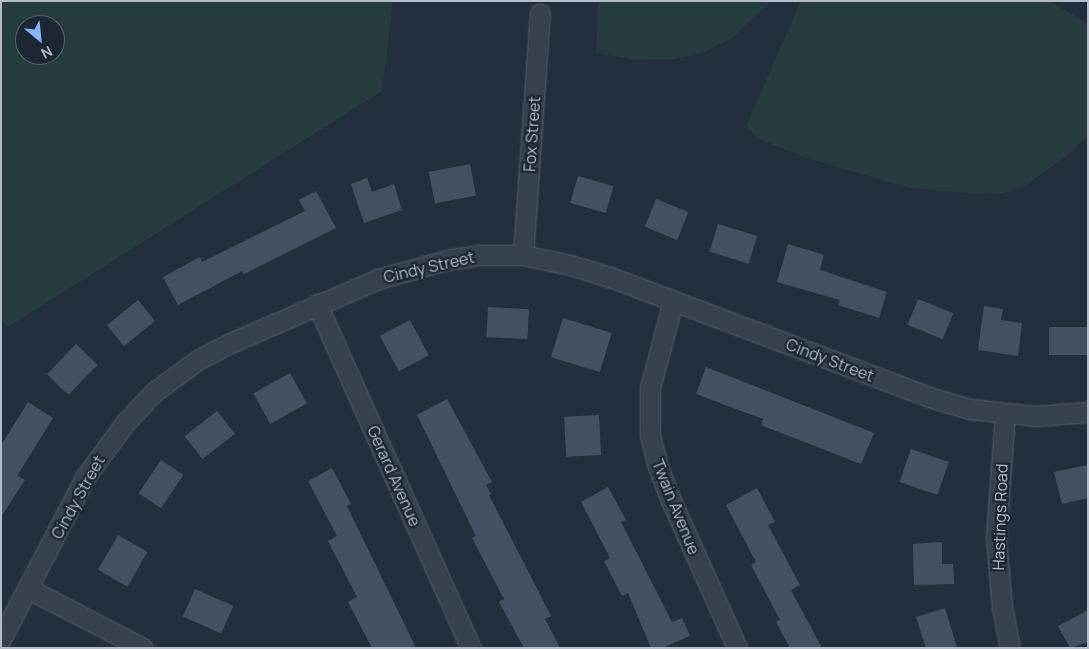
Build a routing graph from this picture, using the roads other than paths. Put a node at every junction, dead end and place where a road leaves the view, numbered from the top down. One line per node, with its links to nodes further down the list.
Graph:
1 (540, 14): 2 (street, Fox Street)
2 (523, 255): 3 (street, Cindy Street); 4 (street, Cindy Street)
3 (674, 301): 6 (street, Cindy Street); 11 (street, Twain Avenue)
4 (317, 304): 7 (street, Cindy Street); 10 (street, Gerard Avenue)
5 (1088, 412): 6 (street, Cindy Street)
6 (1005, 414): 12 (street, Hastings Road)
7 (29, 589): 8 (street, Cindy Street); 9 (street)
8 (1, 639)
9 (143, 648)
10 (471, 648)
11 (737, 648)
12 (1010, 648)

